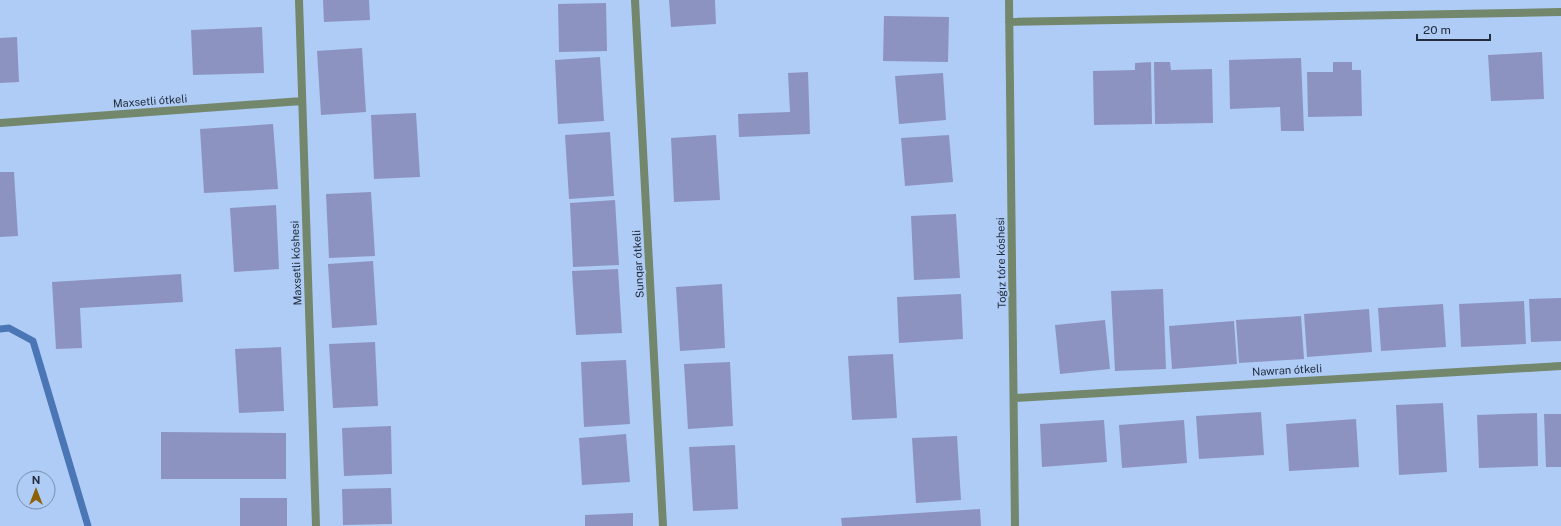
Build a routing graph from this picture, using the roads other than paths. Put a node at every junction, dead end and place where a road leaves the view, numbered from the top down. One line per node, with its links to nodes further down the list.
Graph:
1 (299, 0): 6 (street, Maxsetli kóshesi)
2 (635, 0): 11 (street, Sunqar ótkeli)
3 (1009, 0): 5 (street, Toǵız tóre kóshesi)
4 (1561, 12): 5 (street)
5 (1010, 22): 9 (street, Toǵız tóre kóshesi)
6 (302, 101): 7 (street, Maxsetli ótkeli); 10 (street, Maxsetli kóshesi)
7 (0, 123)
8 (1561, 366): 9 (street, Nawran ótkeli)
9 (1014, 398): 12 (street, Toǵız tóre kóshesi)
10 (316, 526)
11 (663, 526)
12 (1015, 526)

